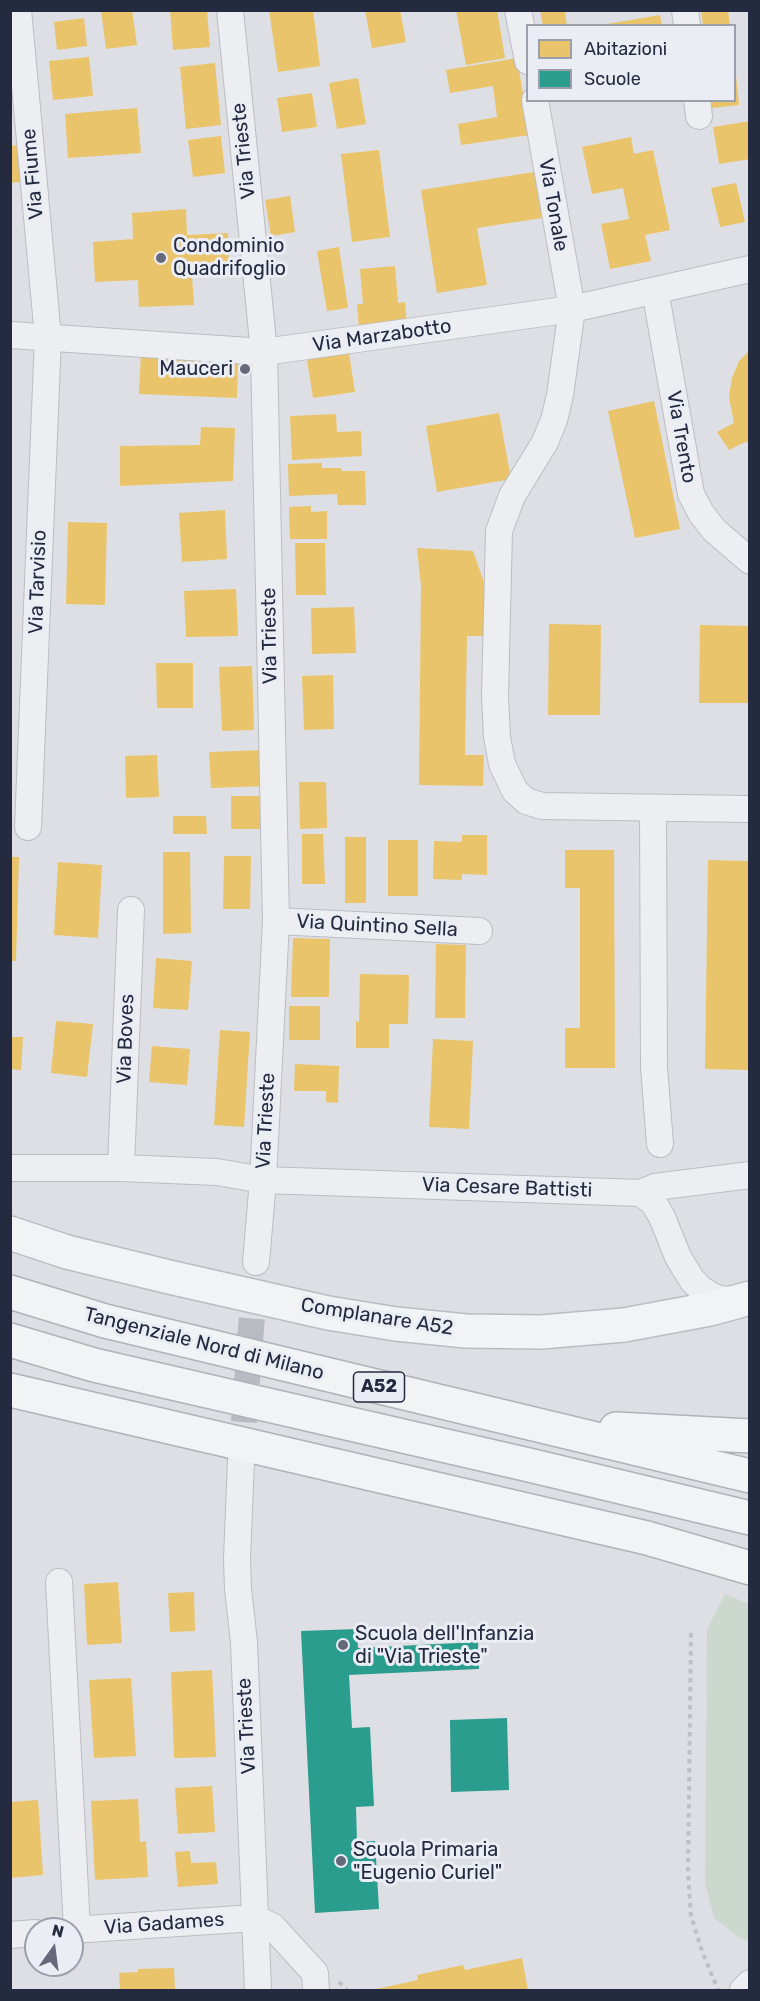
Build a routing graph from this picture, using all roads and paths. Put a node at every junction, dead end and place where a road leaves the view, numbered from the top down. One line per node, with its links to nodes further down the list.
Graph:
1 (18, 10): 10 (street, Via Fiume)
2 (230, 10): 11 (street, Via Trieste)
3 (519, 10): 4 (street)
4 (526, 50)
5 (535, 102): 8 (street, Via Tonale)
6 (750, 269): 7 (street, Via Marzabotto)
7 (655, 290): 8 (street, Via Marzabotto); 12 (street, Via Trento)
8 (572, 309): 11 (street, Via Marzabotto); 13 (street, Via Tonale)
9 (10, 335): 10 (street, Via Marzabotto)
10 (48, 337): 11 (street, Via Marzabotto); 15 (street, Via Tarvisio)
11 (264, 352): 17 (street, Via Trieste)
12 (750, 561)
13 (653, 808): 14 (street, Via Tonale); 19 (street)
14 (750, 809)
15 (28, 827)
16 (131, 910): 21 (street, Via Boves)
17 (276, 921): 18 (street, Via Quintino Sella); 23 (street, Via Trieste)
18 (479, 931)
19 (660, 1144)
20 (10, 1168): 21 (street, Via Cesare Battisti)
21 (121, 1168): 23 (street, Via Cesare Battisti)
22 (750, 1175): 24 (street, Via Cesare Battisti)
23 (263, 1180): 24 (street, Via Cesare Battisti); 26 (street, Via Trieste)
24 (640, 1193): 28 (street)
25 (10, 1233): 28 (main road, Complanare A52)
26 (256, 1262)
27 (10, 1292): 31 (main road, Tangenziale Nord di Milano / A52)
28 (744, 1300)
29 (10, 1340): 35 (main road, A52)
30 (10, 1390): 36 (main road)
31 (534, 1425): 32 (main road); 34 (main road, Tangenziale Nord di Milano / A52)
32 (750, 1436)
33 (241, 1461): 40 (street, Via Trieste)
34 (750, 1476)
35 (750, 1518)
36 (750, 1568)
37 (60, 1582): 39 (street)
38 (691, 1633): 45 (path)
39 (74, 1917)
40 (255, 1918): 41 (street, Via Gadames); 43 (street, Via Trieste); 44 (street)
41 (84, 1929)
42 (750, 1983): 46 (street)
43 (258, 1990)
44 (316, 1990)
45 (718, 1990)
46 (743, 1990)

